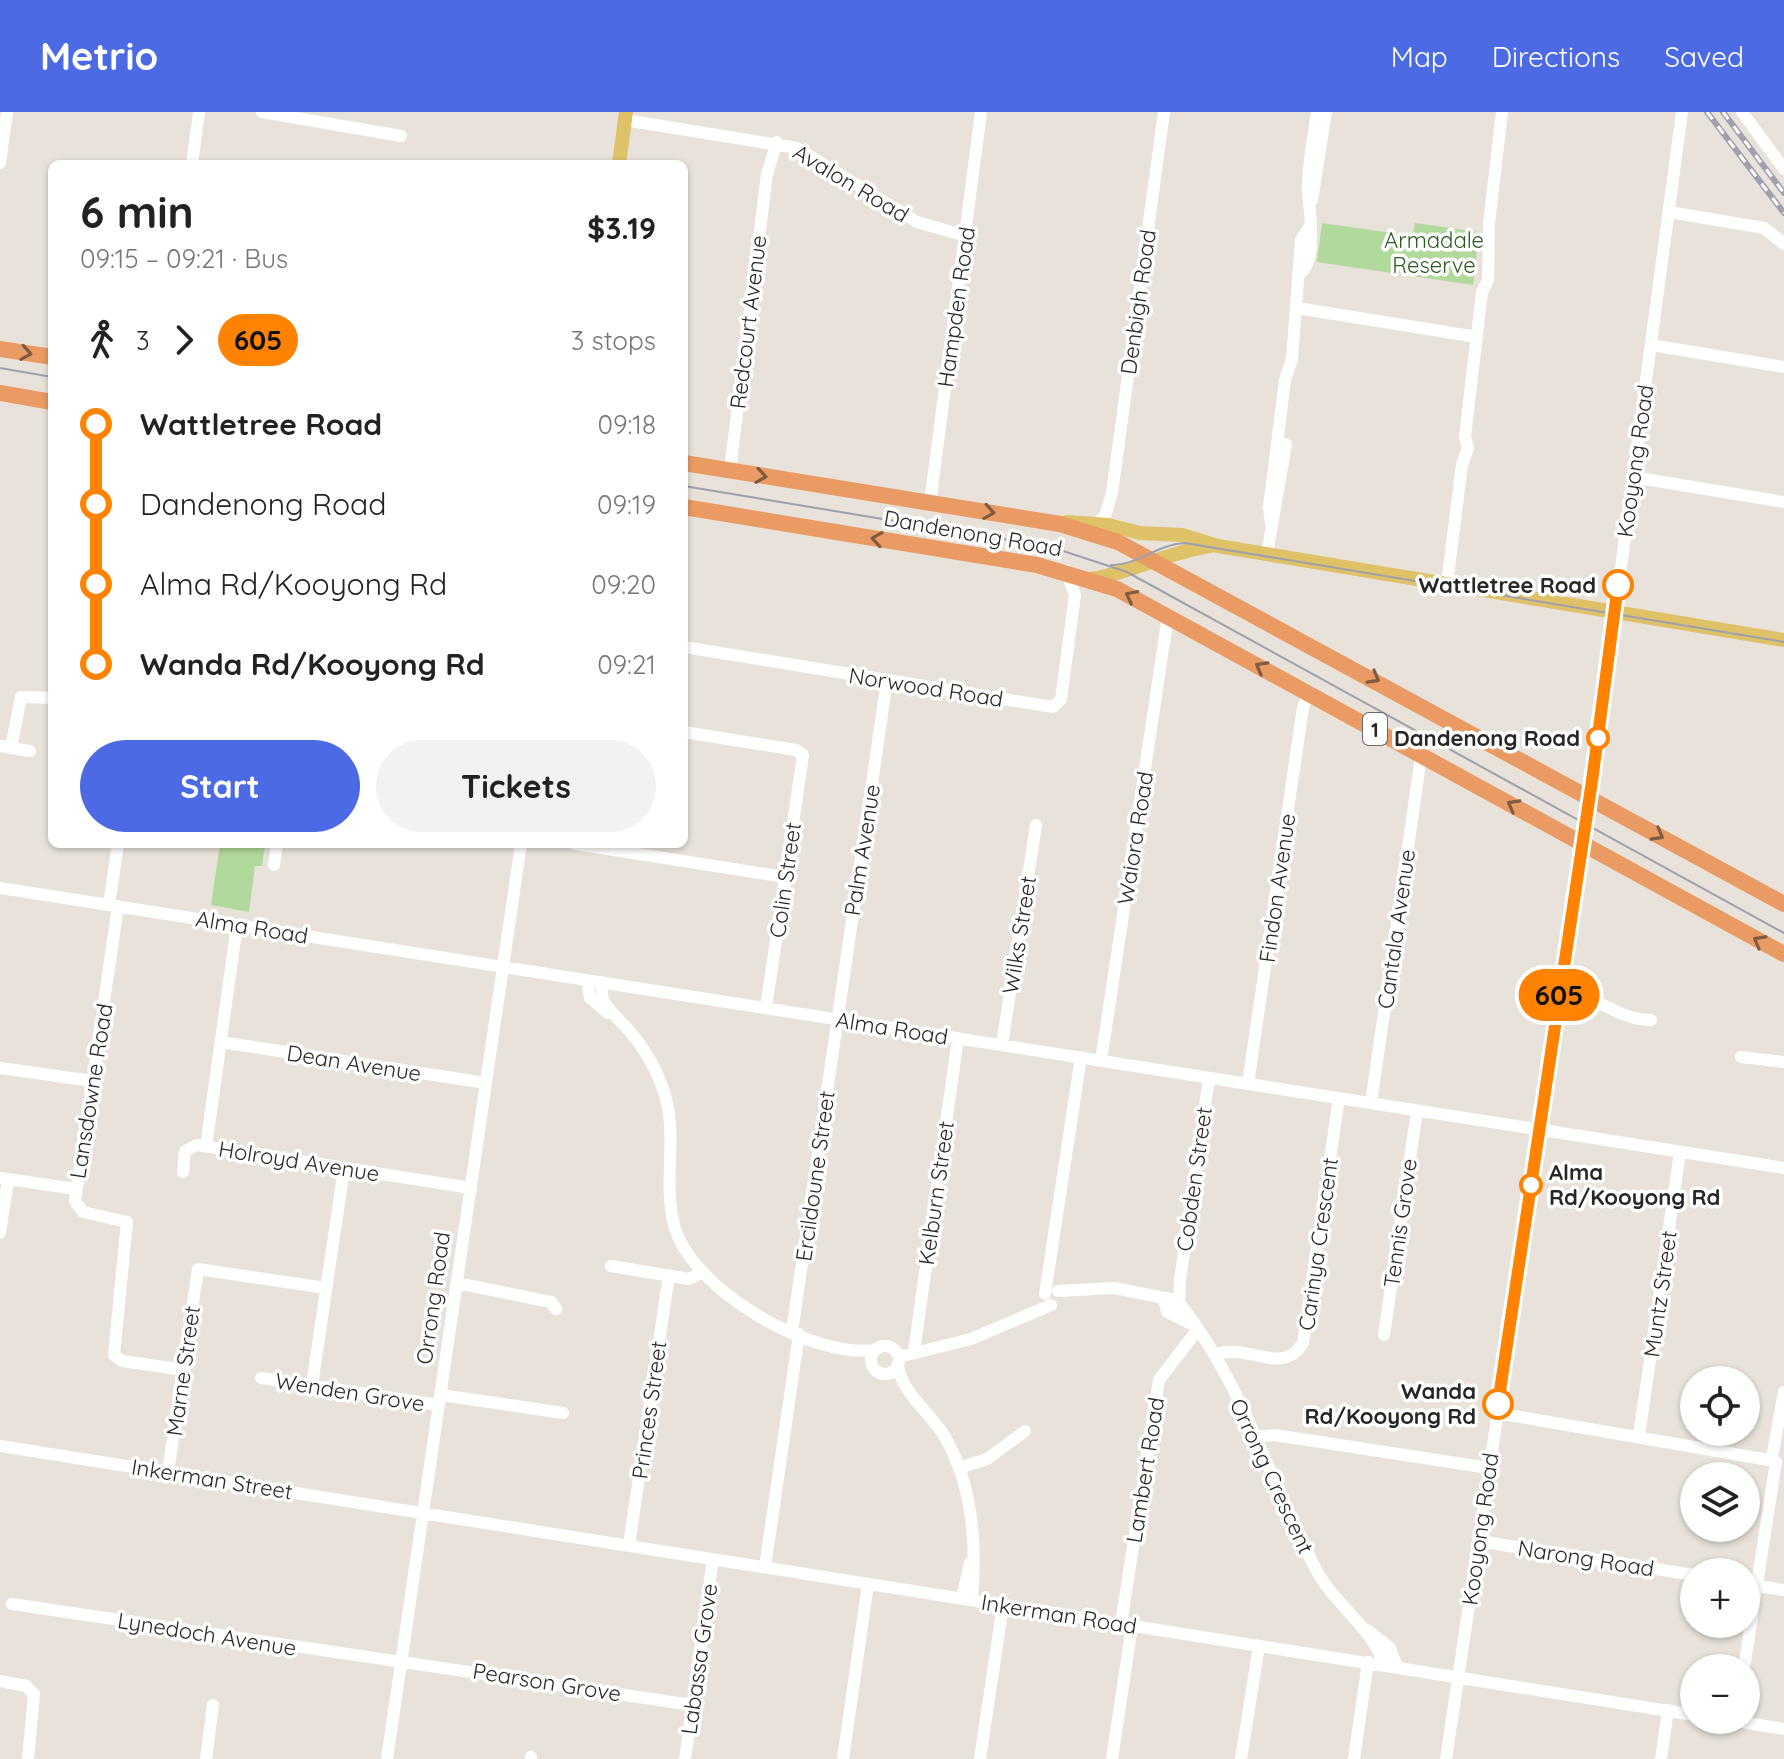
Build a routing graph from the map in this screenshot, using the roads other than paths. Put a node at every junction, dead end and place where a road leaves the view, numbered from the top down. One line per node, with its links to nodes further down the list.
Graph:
1 (7, 112): 16 (street)
2 (199, 112): 14 (street)
3 (262, 112): 12 (street)
4 (981, 112): 20 (street, Hampden Road)
5 (1164, 112): 33 (street, Denbigh Road)
6 (1317, 112): 18 (street)
7 (1326, 112): 18 (street)
8 (1502, 112): 23 (street)
9 (1681, 112): 19 (street, Kooyong Road)
10 (1742, 112): 17 (street)
11 (626, 116): 13 (street, Avalon Road); 15 (main road)
12 (401, 136)
13 (771, 141): 20 (street, Avalon Road); 31 (street, Redcourt Avenue)
14 (193, 160)
15 (620, 160)
16 (0, 163)
17 (1784, 169)
18 (1310, 203): 22 (street)
19 (1669, 212): 21 (street); 24 (street, Kooyong Road)
20 (966, 232): 35 (street, Hampden Road)
21 (1784, 244)
22 (1297, 308): 23 (street); 41 (street)
23 (1477, 337): 45 (street)
24 (1651, 345): 27 (street); 32 (street, Kooyong Road)
25 (0, 349): 26 (highway, one-way to 26)
26 (48, 356)
27 (1784, 367)
28 (0, 393): 29 (highway)
29 (48, 401)
30 (688, 464): 31 (highway, Dandenong Road / 1)
31 (730, 470): 35 (highway, Dandenong Road / 1, one-way to 35)
32 (1633, 477): 34 (street); 47 (street, Kooyong Road)
33 (1112, 493): 38 (street, Denbigh Road); 39 (street, Denbigh Road)
34 (1784, 502)
35 (930, 503): 37 (highway, Dandenong Road / 1, one-way to 37)
36 (688, 508): 43 (highway, Dandenong Road / 1, one-way to 36)
37 (1048, 521): 38 (main road); 42 (highway, Dandenong Road / 1)
38 (1097, 524): 39 (main road)
39 (1130, 531): 40 (main road)
40 (1218, 546): 41 (main road); 42 (main road)
41 (1267, 554): 45 (main road)
42 (1158, 561): 44 (main road); 58 (highway, Dandenong Road / 1, one-way to 58)
43 (1066, 571): 44 (highway, Dandenong Road / 1); 46 (street, Norwood Road)
44 (1090, 578): 46 (street); 48 (highway, Dandenong Road / 1, one-way to 44)
45 (1447, 584): 47 (main road)
46 (1075, 595): 51 (street, Norwood Road)
47 (1614, 612): 49 (main road); 58 (street, Kooyong Road)
48 (1168, 616): 52 (highway, Dandenong Road / 1, one-way to 48); 85 (street, Waiora Road)
49 (1784, 640)
50 (688, 648): 51 (street, Norwood Road)
51 (887, 680): 77 (street, Palm Avenue)
52 (1309, 693): 57 (highway, Dandenong Road / 1); 91 (street, Findon Avenue)
53 (48, 698): 55 (street)
54 (688, 733): 66 (street, Colin Street)
55 (5, 747): 56 (street)
56 (30, 751)
57 (1424, 756): 60 (highway, Dandenong Road / 1, one-way to 57); 93 (street, Cantala Avenue)
58 (1589, 797): 60 (street, Kooyong Road); 68 (highway, Dandenong Road / 1, one-way to 68)
59 (1036, 825): 82 (street, Wilks Street)
60 (1582, 843): 71 (highway, Dandenong Road / 1, one-way to 60); 75 (street, Kooyong Road)
61 (118, 848): 69 (street, Lansdowne Road)
62 (276, 848): 65 (street)
63 (520, 848): 72 (street, Orrong Road)
64 (600, 848): 66 (street)
65 (274, 865)
66 (785, 877): 76 (street, Colin Street)
67 (0, 888): 69 (street, Alma Road)
68 (1784, 904)
69 (113, 906): 70 (street, Alma Road); 89 (street, Lansdowne Road)
70 (237, 925): 72 (street, Alma Road); 81 (street, Holroyd Avenue)
71 (1784, 954)
72 (504, 966): 73 (street, Alma Road); 90 (street, Orrong Road)
73 (587, 980): 74 (street, Alma Road); 79 (street)
74 (602, 982): 76 (street, Alma Road); 79 (street)
75 (1560, 988): 78 (street); 95 (street, Kooyong Road)
76 (766, 1008): 77 (street, Alma Road)
77 (837, 1019): 80 (street, Alma Road); 114 (street, Ercildoune Street)
78 (1651, 1020)
79 (621, 1022): 106 (street)
80 (958, 1038): 82 (street, Alma Road); 118 (street, Kelburn Street)
81 (221, 1042): 90 (street, Dean Avenue); 96 (street, Holroyd Avenue)
82 (1002, 1045): 83 (street, Alma Road)
83 (1081, 1057): 85 (street, Alma Road); 110 (street)
84 (1741, 1057): 86 (street)
85 (1101, 1061): 88 (street, Alma Road)
86 (1784, 1062)
87 (0, 1068): 89 (street)
88 (1209, 1078): 91 (street, Alma Road); 111 (street, Cobden Street)
89 (93, 1081): 103 (street, Lansdowne Road)
90 (486, 1083): 102 (street, Orrong Road)
91 (1248, 1084): 92 (street, Alma Road)
92 (1339, 1098): 93 (street, Alma Road); 119 (street, Carinya Crescent)
93 (1371, 1103): 94 (street, Alma Road)
94 (1417, 1111): 95 (street, Alma Road); 115 (street, Tennis Grove)
95 (1539, 1129): 97 (street, Alma Road); 129 (street, Kooyong Road)
96 (206, 1147): 99 (street, Holroyd Avenue); 100 (street)
97 (1680, 1152): 98 (street, Alma Road); 131 (street, Muntz Street)
98 (1784, 1168)
99 (344, 1169): 102 (street, Holroyd Avenue); 109 (street)
100 (183, 1172)
101 (4, 1179): 103 (street); 104 (street)
102 (471, 1188): 108 (street, Orrong Road)
103 (76, 1189): 121 (street, Lansdowne Road)
104 (0, 1233)
105 (611, 1266): 107 (street)
106 (701, 1273): 107 (street); 114 (street)
107 (669, 1275): 140 (street, Princes Street)
108 (457, 1283): 112 (street); 127 (street, Orrong Road)
109 (326, 1288): 121 (street, Marne Street); 124 (street)
110 (1052, 1296): 111 (street, Orrong Crescent); 118 (street, Orrong Crescent)
111 (1173, 1305): 113 (street, Orrong Crescent)
112 (556, 1309)
113 (1198, 1329): 119 (street, Orrong Crescent); 152 (street, Lambert Road)
114 (796, 1333): 116 (street); 143 (street, Ercildoune Street)
115 (1384, 1335)
116 (837, 1346): 117 (street); 122 (street)
117 (876, 1350): 120 (street, Orrong Crescent); 122 (street)
118 (914, 1350): 120 (street, Orrong Crescent)
119 (1215, 1355): 132 (street, Orrong Crescent)
120 (896, 1356): 122 (street); 125 (street)
121 (184, 1370): 137 (street, Marne Street)
122 (880, 1371): 125 (street)
123 (261, 1378): 124 (street, Wenden Grove)
124 (312, 1385): 127 (street, Wenden Grove)
125 (907, 1388): 135 (street)
126 (1784, 1392): 134 (street)
127 (440, 1400): 128 (street, Wenden Grove); 138 (street, Orrong Road)
128 (563, 1413)
129 (1497, 1413): 131 (street); 136 (street, Kooyong Road)
130 (1025, 1431): 135 (street)
131 (1639, 1436): 134 (street)
132 (1255, 1437): 136 (street); 151 (street, Orrong Crescent)
133 (0, 1446): 137 (street, Inkerman Street)
134 (1776, 1458): 141 (street)
135 (959, 1468): 148 (street)
136 (1489, 1468): 139 (street, Kooyong Road)
137 (168, 1472): 138 (street, Inkerman Street)
138 (424, 1512): 140 (street, Inkerman Road); 154 (street, Orrong Road)
139 (1478, 1541): 144 (street, Narong Road); 158 (street, Kooyong Road)
140 (629, 1545): 142 (street, Inkerman Road)
141 (1756, 1558)
142 (713, 1559): 143 (street, Inkerman Road); 161 (street, Labassa Grove)
143 (765, 1567): 145 (street, Inkerman Road)
144 (1680, 1573)
145 (868, 1584): 148 (street, Inkerman Road); 170 (street)
146 (1760, 1586): 147 (street)
147 (1784, 1590)
148 (967, 1599): 150 (street, Inkerman Road)
149 (12, 1604): 154 (street, Lynedoch Avenue)
150 (1003, 1605): 152 (street, Inkerman Road); 171 (street)
151 (1352, 1619): 156 (street, Orrong Crescent); 157 (street, Orrong Crescent)
152 (1127, 1625): 153 (street, Inkerman Road); 172 (street, Lambert Road)
153 (1259, 1646): 155 (street, Inkerman Road); 173 (street)
154 (402, 1661): 161 (street, Pearson Grove); 168 (street, Orrong Road)
155 (1368, 1662): 156 (street, Inkerman Road); 174 (street)
156 (1383, 1664): 157 (street, Inkerman Road)
157 (1397, 1667): 158 (street, Inkerman Road)
158 (1458, 1677): 162 (street, Inkerman Road); 175 (street, Kooyong Road)
159 (0, 1681): 166 (street)
160 (213, 1705): 167 (street)
161 (692, 1705): 169 (street, Labassa Grove)
162 (1668, 1710): 163 (street, Inkerman Road); 176 (street)
163 (1680, 1712)
164 (1760, 1725): 165 (street)
165 (1784, 1729)
166 (28, 1759)
167 (206, 1759)
168 (387, 1759)
169 (685, 1759)
170 (843, 1759)
171 (980, 1759)
172 (1112, 1759)
173 (1241, 1759)
174 (1354, 1759)
175 (1446, 1759)
176 (1661, 1759)

